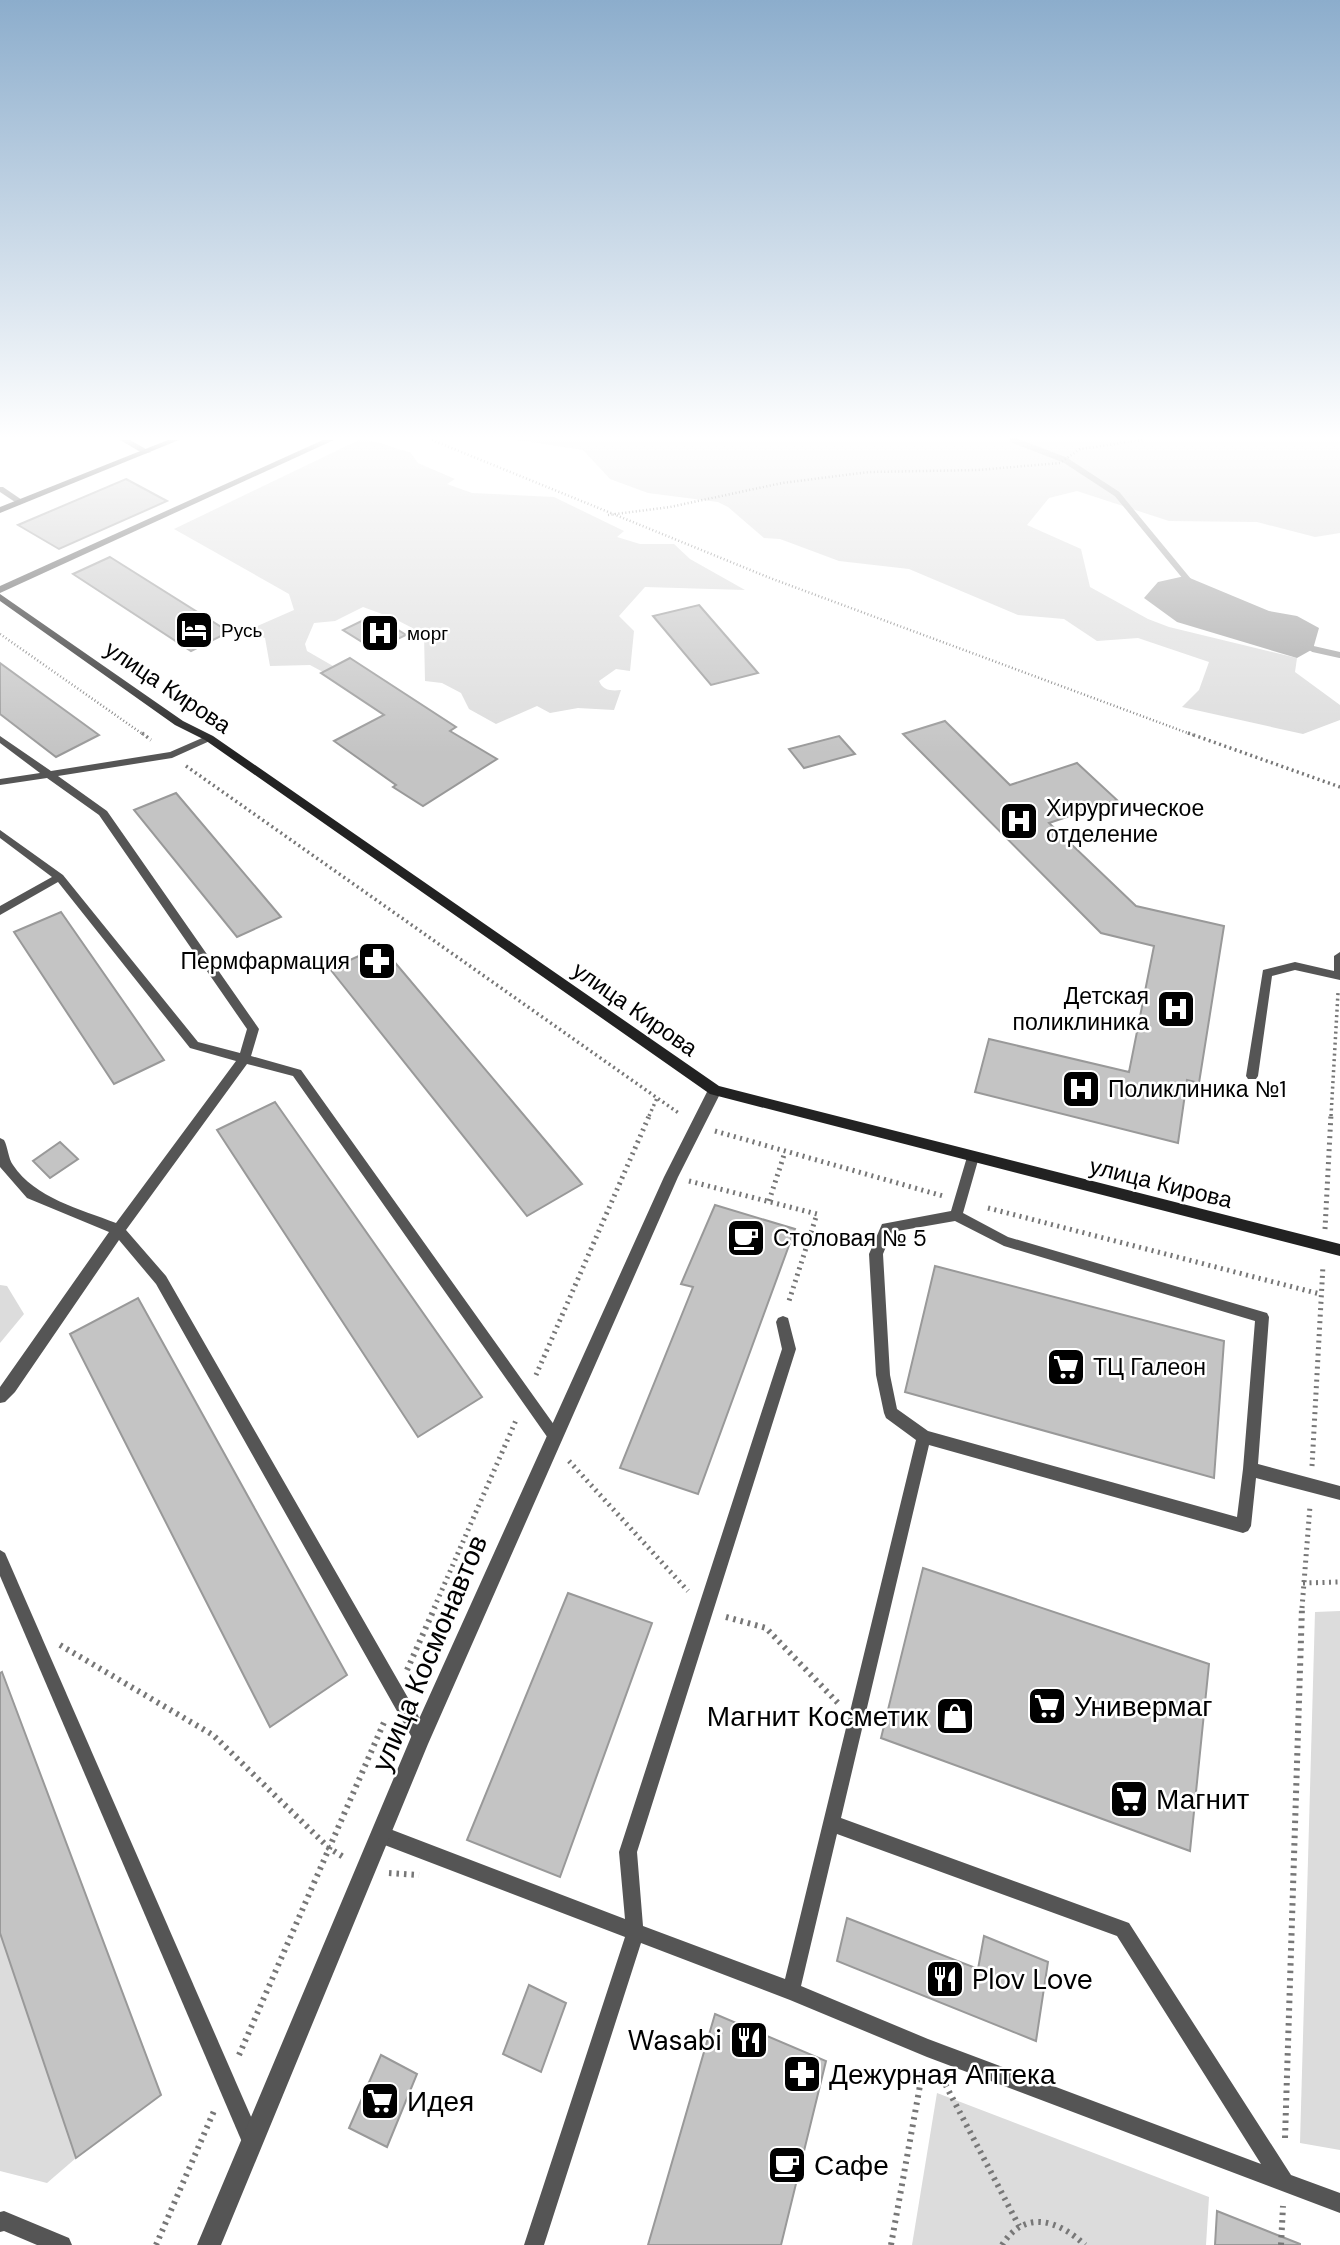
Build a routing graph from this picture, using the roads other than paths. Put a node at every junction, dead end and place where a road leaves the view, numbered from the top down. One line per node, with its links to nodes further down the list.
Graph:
1 (100, 545): 2 (street)
2 (0, 590)
3 (0, 597): 4 (street, улица Кирова)
4 (209, 738): 6 (lane); 14 (street, улица Кирова)
5 (0, 739): 6 (lane)
6 (47, 775): 7 (lane); 12 (lane)
7 (0, 782)
8 (0, 833): 9 (lane)
9 (59, 877): 10 (lane); 12 (lane)
10 (0, 911)
11 (1340, 956): 13 (lane)
12 (245, 1058): 18 (lane); 22 (lane)
13 (1252, 1076)
14 (715, 1090): 16 (street, улица Кирова); 22 (street, улица Космонавтов)
15 (0, 1143): 18 (lane)
16 (973, 1157): 17 (lane); 19 (street, улица Кирова)
17 (958, 1208): 23 (lane); 24 (lane)
18 (118, 1230): 21 (lane); 27 (lane)
19 (1340, 1250)
20 (783, 1322): 30 (lane)
21 (0, 1397)
22 (555, 1436): 27 (street, улица Космонавтов)
23 (924, 1437): 24 (lane); 28 (lane)
24 (1250, 1469): 25 (lane)
25 (1340, 1493)
26 (0, 1558): 32 (lane)
27 (421, 1737): 29 (street, улица Космонавтов)
28 (831, 1823): 31 (lane); 33 (lane)
29 (382, 1835): 30 (lane); 32 (street, улица Космонавтов)
30 (635, 1933): 31 (lane); 38 (lane)
31 (791, 1991): 33 (lane)
32 (253, 2143): 37 (street, улица Космонавтов)
33 (1284, 2182): 34 (lane)
34 (1340, 2203)
35 (0, 2222): 36 (lane)
36 (62, 2245)
37 (209, 2245)
38 (534, 2245)

